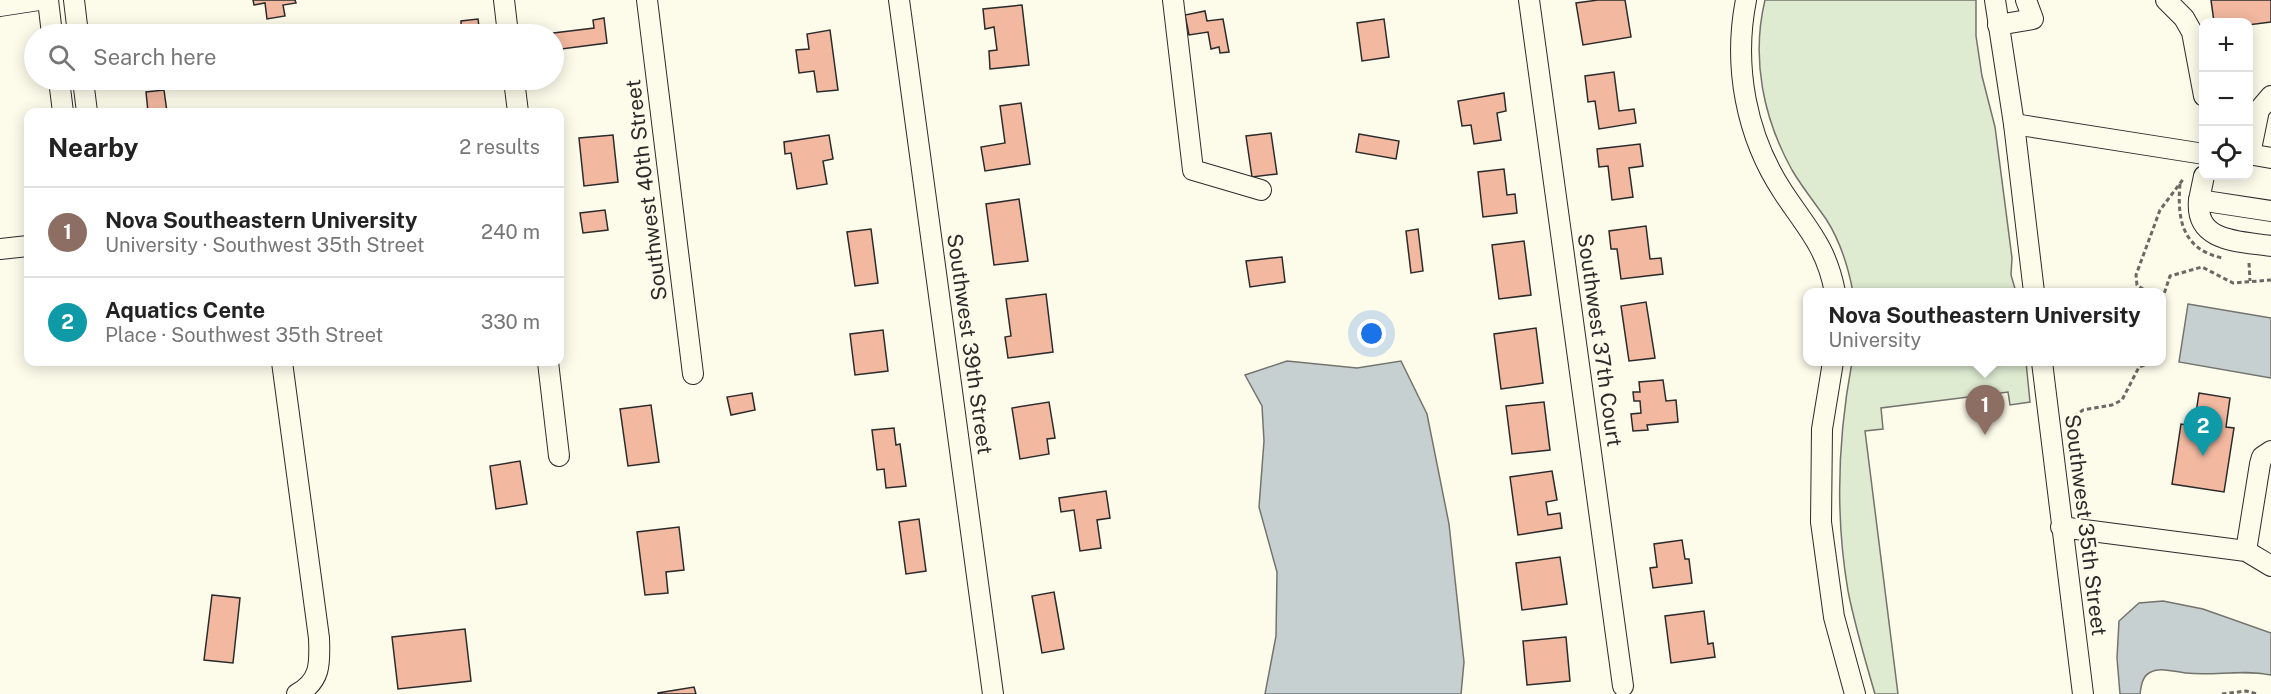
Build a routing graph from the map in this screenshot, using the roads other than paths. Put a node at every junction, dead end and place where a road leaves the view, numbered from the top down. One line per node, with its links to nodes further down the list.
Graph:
1 (39, 0): 13 (street)
2 (48, 0): 14 (street)
3 (74, 0): 15 (street)
4 (504, 0): 16 (street)
5 (647, 0): 44 (street, Southwest 40th Street)
6 (899, 0): 52 (street, Southwest 39th Street)
7 (1173, 0): 32 (street)
8 (1529, 0): 50 (street, Southwest 37th Court)
9 (1746, 0): 38 (street)
10 (1995, 0): 17 (street)
11 (2026, 0): 17 (street)
12 (2166, 0): 18 (street)
13 (0, 6)
14 (51, 24)
15 (77, 24)
16 (507, 24)
17 (1998, 25): 26 (street)
18 (2200, 72)
19 (60, 90): 23 (street)
20 (84, 90): 24 (street)
21 (515, 90): 25 (street)
22 (2271, 96): 27 (street)
23 (62, 108)
24 (86, 108)
25 (518, 108)
26 (2014, 124): 28 (street); 39 (street)
27 (2253, 136)
28 (2199, 153)
29 (2253, 155): 30 (street)
30 (2271, 158)
31 (2195, 176): 33 (street)
32 (1261, 190)
33 (2199, 200): 34 (street); 36 (street)
34 (2271, 211)
35 (24, 246): 37 (street)
36 (2271, 246)
37 (0, 249)
38 (1834, 288)
39 (2034, 288)
40 (283, 366): 51 (street)
41 (548, 366): 46 (street)
42 (1832, 366): 53 (street)
43 (2042, 366): 47 (street, Southwest 35th Street)
44 (693, 374)
45 (2271, 451): 48 (street)
46 (559, 456)
47 (2061, 527): 48 (street); 54 (street, Southwest 35th Street)
48 (2246, 551): 49 (street)
49 (2271, 566)
50 (1623, 686)
51 (297, 694)
52 (993, 694)
53 (1855, 694)
54 (2083, 694)

